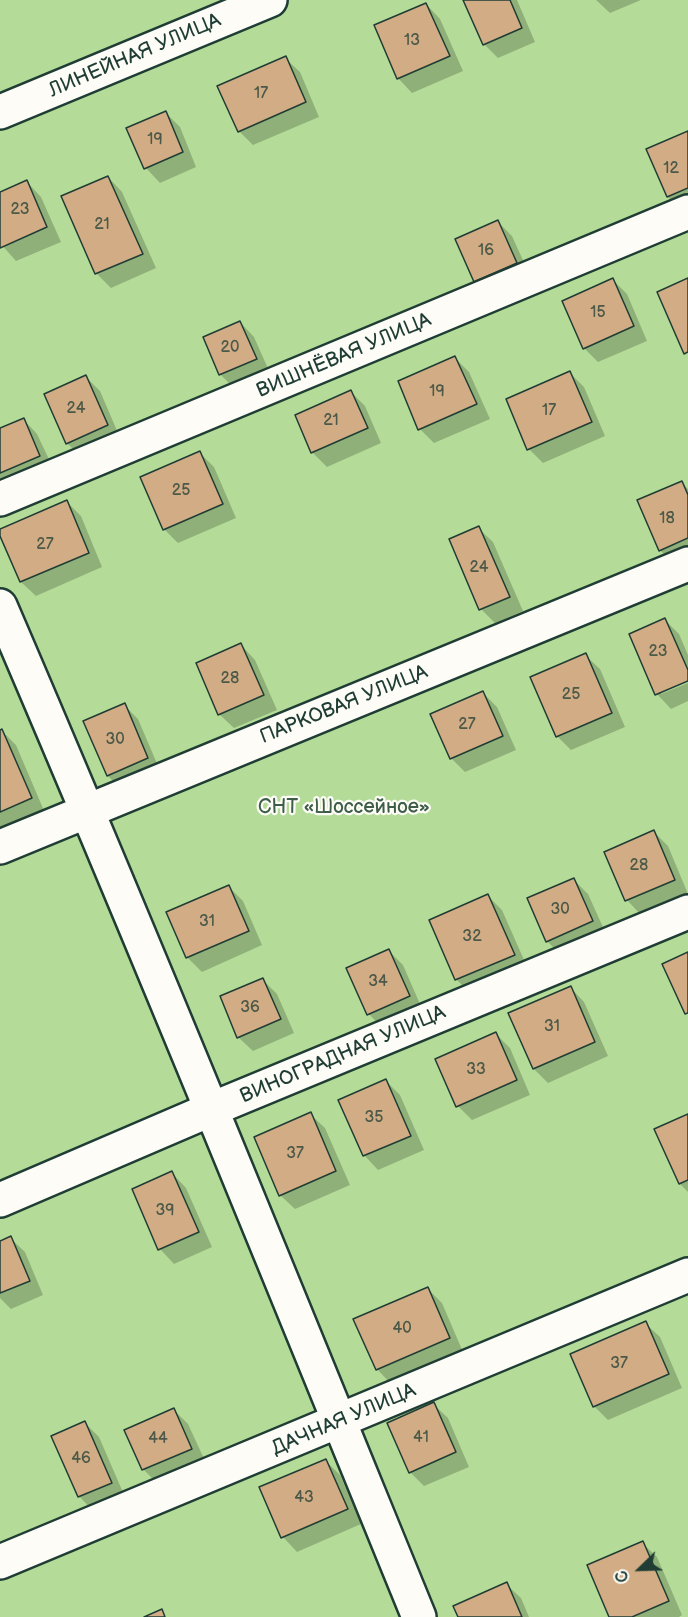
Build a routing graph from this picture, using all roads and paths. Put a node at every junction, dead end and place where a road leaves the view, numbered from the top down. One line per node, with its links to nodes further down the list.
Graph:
1 (270, 0): 2 (street, ЛИНЕЙНАЯ УЛИЦА)
2 (0, 112)
3 (688, 212): 4 (street, ВИШНЁВАЯ УЛИЦА)
4 (0, 500)
5 (688, 564): 7 (street, ПАРКОВАЯ УЛИЦА)
6 (0, 606): 7 (street)
7 (88, 810): 8 (street, ПАРКОВАЯ УЛИЦА); 10 (street)
8 (0, 847)
9 (688, 912): 10 (street, ВИНОГРАДНАЯ УЛИЦА)
10 (212, 1109): 11 (street, ВИНОГРАДНАЯ УЛИЦА); 13 (street)
11 (0, 1200)
12 (688, 1275): 13 (street, ДАЧНАЯ УЛИЦА)
13 (340, 1422): 14 (street, ДАЧНАЯ УЛИЦА); 15 (street)
14 (0, 1562)
15 (419, 1617)

